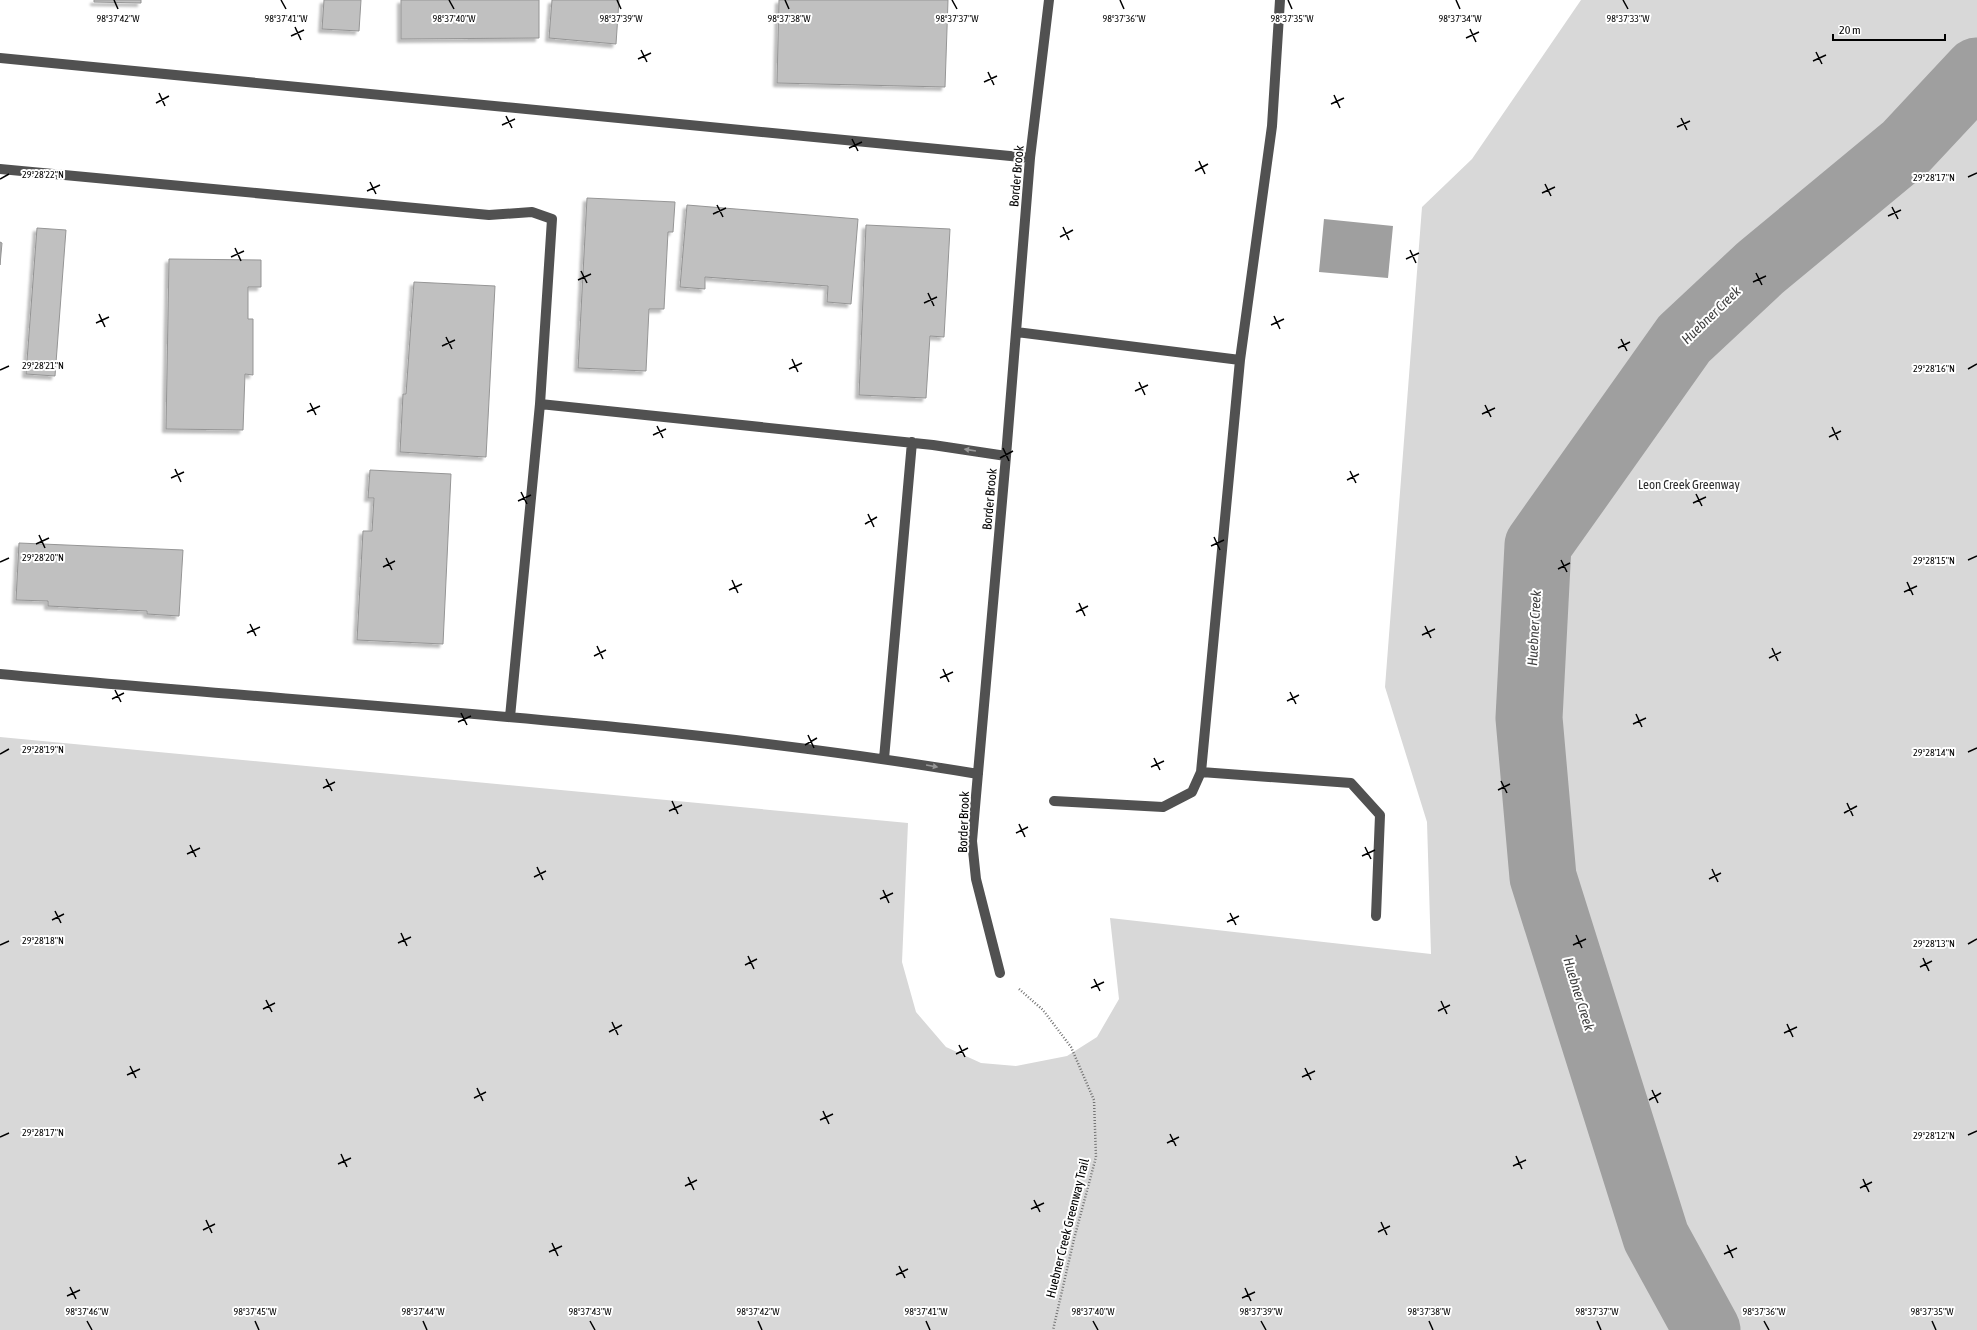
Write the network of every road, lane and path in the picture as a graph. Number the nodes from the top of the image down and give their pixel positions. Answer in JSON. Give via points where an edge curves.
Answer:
{"nodes":[{"id":1,"x":1049,"y":0,"type":"edge"},
{"id":2,"x":1280,"y":0,"type":"edge"},
{"id":3,"x":0,"y":58,"type":"edge"},
{"id":4,"x":1030,"y":158,"type":"junction"},
{"id":5,"x":0,"y":169,"type":"edge"},
{"id":6,"x":1016,"y":332,"type":"junction"},
{"id":7,"x":1240,"y":360,"type":"junction"},
{"id":8,"x":540,"y":404,"type":"junction"},
{"id":9,"x":912,"y":442,"type":"junction"},
{"id":10,"x":1006,"y":456,"type":"junction"},
{"id":11,"x":0,"y":674,"type":"edge"},
{"id":12,"x":510,"y":717,"type":"junction"},
{"id":13,"x":889,"y":759,"type":"junction"},
{"id":14,"x":1201,"y":772,"type":"junction"},
{"id":15,"x":978,"y":774,"type":"junction"},
{"id":16,"x":1054,"y":801,"type":"dead end"},
{"id":17,"x":1376,"y":916,"type":"dead end"},
{"id":18,"x":1000,"y":974,"type":"joint"},
{"id":19,"x":1053,"y":1330,"type":"edge"}],
"edges":[{"from":1,"to":4,"type":"street","name":"Border Brook"},
{"from":2,"to":7,"type":"street","via":[[1272,126]]},
{"from":3,"to":4,"type":"street"},
{"from":4,"to":6,"type":"street","name":"Border Brook"},
{"from":5,"to":8,"type":"street","via":[[489,214],[532,212],[552,219]]},
{"from":6,"to":7,"type":"street"},
{"from":6,"to":10,"type":"street","name":"Border Brook"},
{"from":7,"to":14,"type":"street"},
{"from":8,"to":9,"type":"street"},
{"from":8,"to":12,"type":"street"},
{"from":10,"to":9,"type":"street","one_way":true},
{"from":9,"to":13,"type":"street"},
{"from":10,"to":15,"type":"street","name":"Border Brook"},
{"from":11,"to":12,"type":"street","via":[[189,692]]},
{"from":12,"to":13,"type":"street"},
{"from":13,"to":15,"type":"street","one_way":true},
{"from":14,"to":16,"type":"street","via":[[1192,792],[1163,807]]},
{"from":14,"to":17,"type":"street","via":[[1351,783],[1380,815]]},
{"from":15,"to":18,"type":"street","name":"Border Brook","via":[[972,841],[976,879]]},
{"from":18,"to":19,"type":"path","name":"Huebner Creek Greenway Trail","via":[[1043,1010],[1071,1047],[1094,1100],[1096,1157]]}]}
